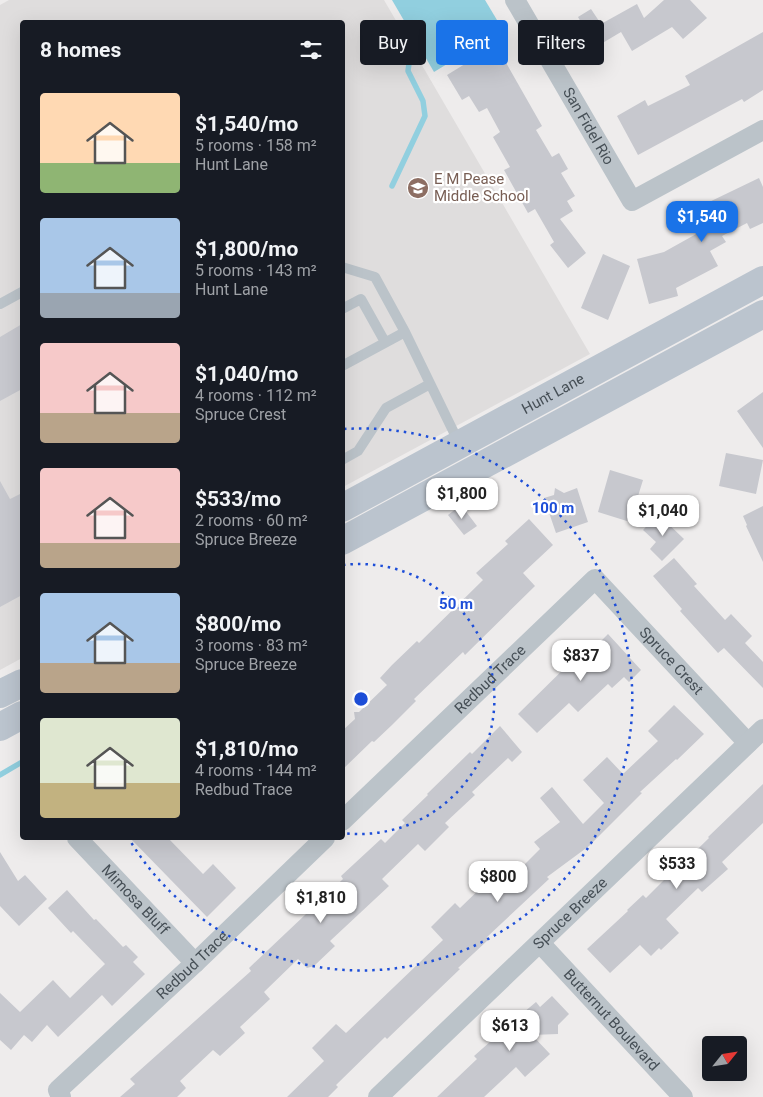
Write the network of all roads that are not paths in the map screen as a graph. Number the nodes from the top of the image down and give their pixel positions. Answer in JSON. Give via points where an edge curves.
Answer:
{"nodes":[{"id":1,"x":521,"y":2,"type":"edge"},
{"id":2,"x":763,"y":130,"type":"edge"},
{"id":3,"x":345,"y":268,"type":"edge"},
{"id":4,"x":763,"y":280,"type":"edge"},
{"id":5,"x":20,"y":293,"type":"edge"},
{"id":6,"x":0,"y":304,"type":"edge"},
{"id":7,"x":345,"y":307,"type":"edge"},
{"id":8,"x":763,"y":314,"type":"edge"},
{"id":9,"x":405,"y":332,"type":"junction"},
{"id":10,"x":385,"y":342,"type":"junction"},
{"id":11,"x":345,"y":364,"type":"edge"},
{"id":12,"x":430,"y":384,"type":"junction"},
{"id":13,"x":459,"y":444,"type":"junction"},
{"id":14,"x":345,"y":458,"type":"edge"},
{"id":15,"x":472,"y":470,"type":"junction"},
{"id":16,"x":345,"y":506,"type":"edge"},
{"id":17,"x":345,"y":539,"type":"edge"},
{"id":18,"x":595,"y":579,"type":"joint"},
{"id":19,"x":20,"y":683,"type":"edge"},
{"id":20,"x":0,"y":694,"type":"edge"},
{"id":21,"x":20,"y":716,"type":"edge"},
{"id":22,"x":0,"y":727,"type":"edge"},
{"id":23,"x":763,"y":729,"type":"edge"},
{"id":24,"x":748,"y":743,"type":"junction"},
{"id":25,"x":345,"y":818,"type":"edge"},
{"id":26,"x":79,"y":840,"type":"edge"},
{"id":27,"x":323,"y":840,"type":"edge"},
{"id":28,"x":540,"y":943,"type":"junction"},
{"id":29,"x":195,"y":963,"type":"junction"},
{"id":30,"x":60,"y":1094,"type":"edge"},
{"id":31,"x":378,"y":1097,"type":"edge"},
{"id":32,"x":683,"y":1097,"type":"edge"}],
"edges":[{"from":1,"to":2,"type":"street","name":"San Fidel Rio","via":[[632,201]]},
{"from":3,"to":9,"type":"lane","via":[[375,278]]},
{"from":4,"to":13,"type":"main road","name":"Hunt Lane"},
{"from":5,"to":6,"type":"lane"},
{"from":7,"to":10,"type":"lane","via":[[361,299]]},
{"from":8,"to":15,"type":"main road","name":"Hunt Lane"},
{"from":9,"to":10,"type":"lane"},
{"from":9,"to":12,"type":"lane"},
{"from":10,"to":11,"type":"lane"},
{"from":12,"to":13,"type":"lane"},
{"from":12,"to":14,"type":"lane","via":[[386,408],[358,451]]},
{"from":13,"to":15,"type":"main road"},
{"from":13,"to":16,"type":"main road","name":"Hunt Lane"},
{"from":15,"to":17,"type":"main road","name":"Hunt Lane"},
{"from":18,"to":24,"type":"street","name":"Spruce Crest"},
{"from":18,"to":25,"type":"street","name":"Redbud Trace"},
{"from":19,"to":20,"type":"main road"},
{"from":21,"to":22,"type":"main road"},
{"from":23,"to":24,"type":"street","name":"Spruce Breeze"},
{"from":24,"to":28,"type":"street","name":"Spruce Breeze"},
{"from":26,"to":29,"type":"street","name":"Mimosa Bluff"},
{"from":27,"to":29,"type":"street","name":"Redbud Trace"},
{"from":28,"to":31,"type":"street","name":"Spruce Breeze"},
{"from":28,"to":32,"type":"street","name":"Butternut Boulevard"},
{"from":29,"to":30,"type":"street","name":"Redbud Trace"}]}
